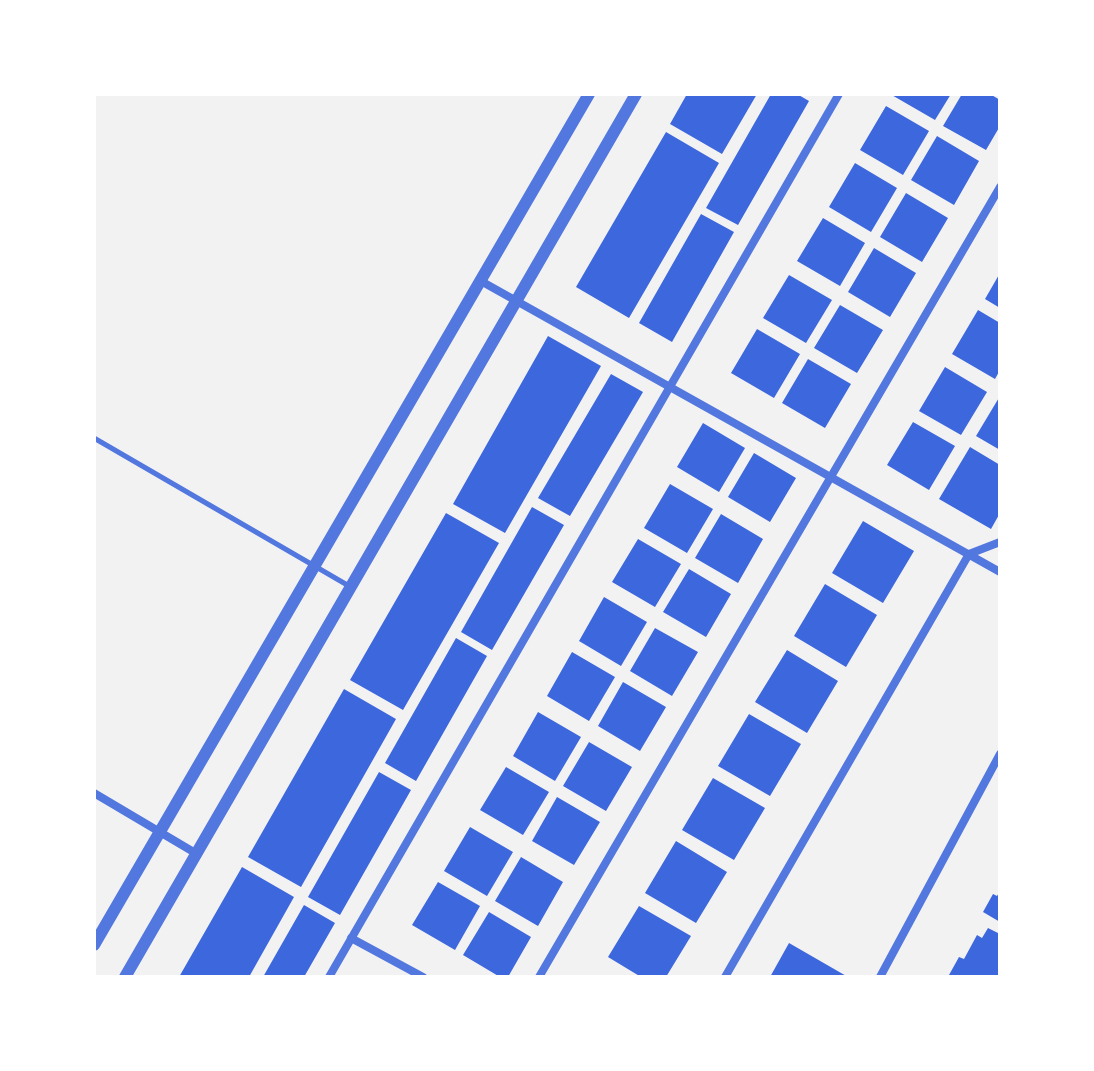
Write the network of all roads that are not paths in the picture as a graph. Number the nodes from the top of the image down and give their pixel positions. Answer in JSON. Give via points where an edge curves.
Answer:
{"nodes":[{"id":1,"x":589,"y":94,"type":"edge"},
{"id":2,"x":636,"y":94,"type":"edge"},
{"id":3,"x":839,"y":94,"type":"edge"},
{"id":4,"x":1000,"y":187,"type":"edge"},
{"id":5,"x":479,"y":280,"type":"junction"},
{"id":6,"x":518,"y":301,"type":"junction"},
{"id":7,"x":670,"y":387,"type":"junction"},
{"id":8,"x":94,"y":438,"type":"edge"},
{"id":9,"x":830,"y":476,"type":"junction"},
{"id":10,"x":1000,"y":542,"type":"edge"},
{"id":11,"x":969,"y":554,"type":"junction"},
{"id":12,"x":314,"y":565,"type":"junction"},
{"id":13,"x":1000,"y":572,"type":"edge"},
{"id":14,"x":352,"y":587,"type":"junction"},
{"id":15,"x":1000,"y":754,"type":"edge"},
{"id":16,"x":94,"y":793,"type":"edge"},
{"id":17,"x":159,"y":832,"type":"junction"},
{"id":18,"x":197,"y":854,"type":"junction"},
{"id":19,"x":351,"y":938,"type":"junction"},
{"id":20,"x":94,"y":945,"type":"edge"},
{"id":21,"x":125,"y":977,"type":"edge"},
{"id":22,"x":329,"y":977,"type":"edge"},
{"id":23,"x":423,"y":977,"type":"edge"},
{"id":24,"x":539,"y":977,"type":"edge"},
{"id":25,"x":725,"y":977,"type":"edge"},
{"id":26,"x":880,"y":977,"type":"edge"}],
"edges":[{"from":1,"to":5,"type":"street"},
{"from":2,"to":6,"type":"street"},
{"from":3,"to":7,"type":"street"},
{"from":4,"to":9,"type":"street"},
{"from":5,"to":6,"type":"street"},
{"from":5,"to":12,"type":"street"},
{"from":6,"to":7,"type":"street"},
{"from":6,"to":14,"type":"street"},
{"from":7,"to":9,"type":"street"},
{"from":7,"to":19,"type":"street"},
{"from":8,"to":12,"type":"lane"},
{"from":9,"to":11,"type":"street"},
{"from":9,"to":24,"type":"street"},
{"from":10,"to":11,"type":"street"},
{"from":11,"to":13,"type":"street"},
{"from":11,"to":25,"type":"street"},
{"from":12,"to":14,"type":"lane"},
{"from":12,"to":17,"type":"street"},
{"from":14,"to":18,"type":"street"},
{"from":15,"to":26,"type":"street"},
{"from":16,"to":17,"type":"street"},
{"from":17,"to":18,"type":"street"},
{"from":17,"to":20,"type":"street"},
{"from":18,"to":21,"type":"street"},
{"from":19,"to":22,"type":"street"},
{"from":19,"to":23,"type":"street"}]}
